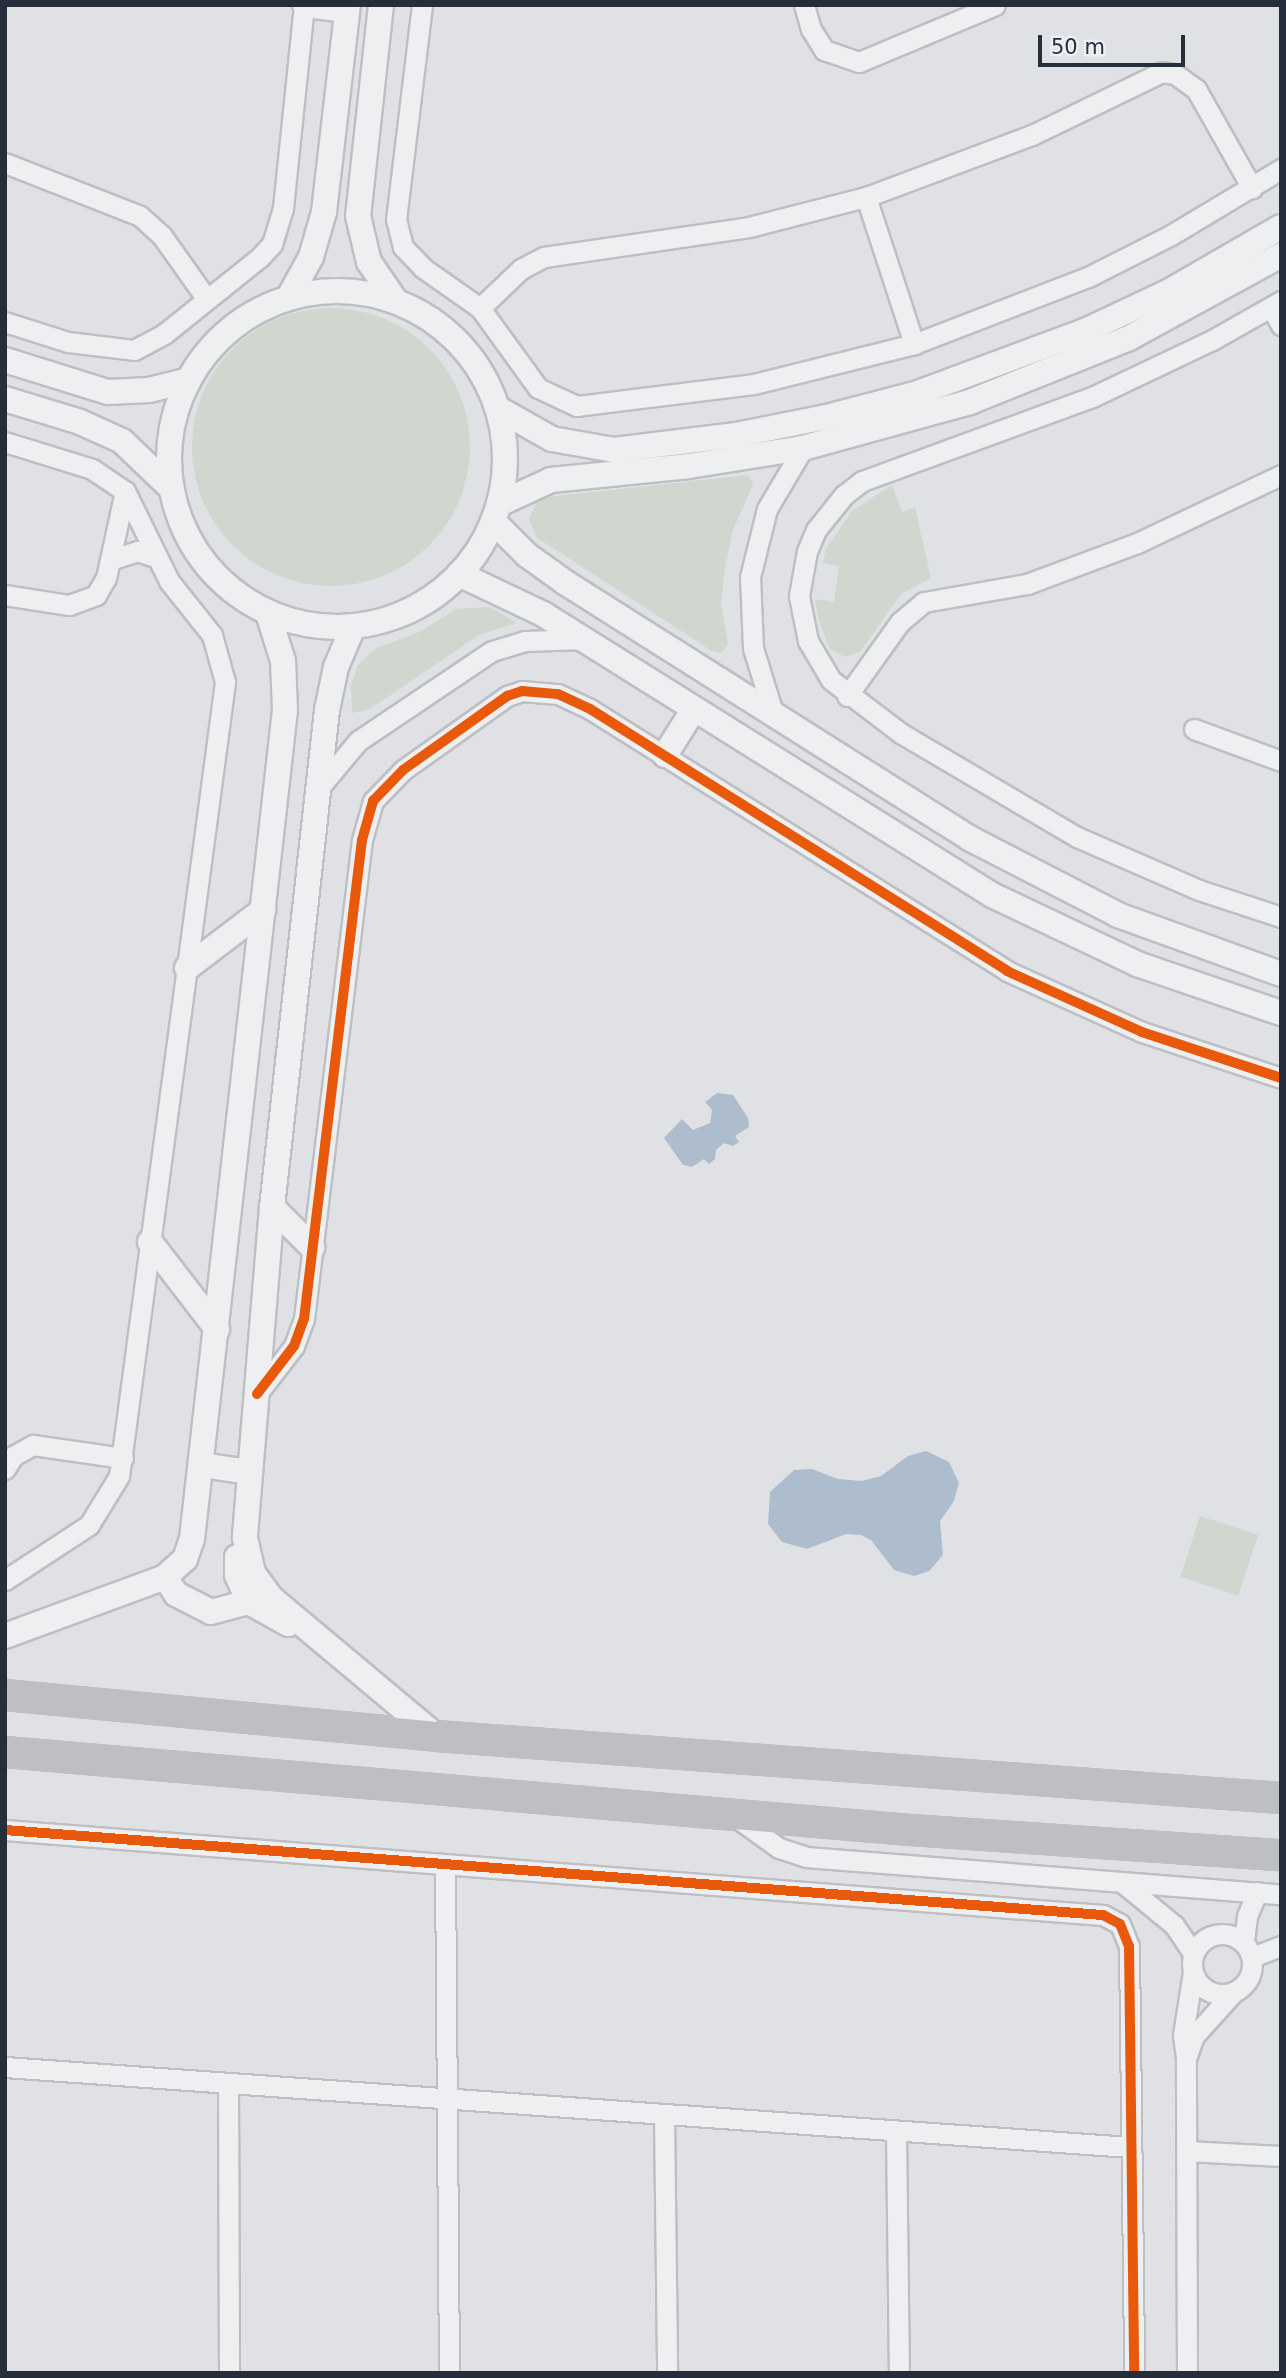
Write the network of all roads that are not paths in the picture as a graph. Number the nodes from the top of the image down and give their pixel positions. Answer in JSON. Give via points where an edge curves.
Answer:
{"nodes":[{"id":1,"x":305,"y":5,"type":"edge"},
{"id":2,"x":380,"y":5,"type":"edge"},
{"id":3,"x":422,"y":5,"type":"edge"},
{"id":4,"x":804,"y":5,"type":"edge"},
{"id":5,"x":995,"y":5,"type":"edge"},
{"id":6,"x":348,"y":8,"type":"edge"},
{"id":7,"x":954,"y":15,"type":"edge"},
{"id":8,"x":5,"y":163,"type":"edge"},
{"id":9,"x":1281,"y":169,"type":"edge"},
{"id":10,"x":1252,"y":188,"type":"junction"},
{"id":11,"x":866,"y":197,"type":"junction"},
{"id":12,"x":1281,"y":227,"type":"edge"},
{"id":13,"x":1281,"y":255,"type":"edge"},
{"id":14,"x":289,"y":297,"type":"junction"},
{"id":15,"x":206,"y":298,"type":"junction"},
{"id":16,"x":395,"y":300,"type":"junction"},
{"id":17,"x":1276,"y":304,"type":"edge"},
{"id":18,"x":480,"y":308,"type":"junction"},
{"id":19,"x":5,"y":322,"type":"edge"},
{"id":20,"x":1281,"y":325,"type":"edge"},
{"id":21,"x":914,"y":344,"type":"junction"},
{"id":22,"x":5,"y":360,"type":"edge"},
{"id":23,"x":189,"y":380,"type":"junction"},
{"id":24,"x":68,"y":383,"type":"junction"},
{"id":25,"x":5,"y":399,"type":"edge"},
{"id":26,"x":497,"y":408,"type":"junction"},
{"id":27,"x":57,"y":416,"type":"junction"},
{"id":28,"x":5,"y":442,"type":"edge"},
{"id":29,"x":803,"y":448,"type":"junction"},
{"id":30,"x":1281,"y":475,"type":"edge"},
{"id":31,"x":172,"y":489,"type":"junction"},
{"id":32,"x":125,"y":491,"type":"junction"},
{"id":33,"x":496,"y":513,"type":"junction"},
{"id":34,"x":155,"y":557,"type":"junction"},
{"id":35,"x":110,"y":560,"type":"junction"},
{"id":36,"x":459,"y":575,"type":"junction"},
{"id":37,"x":5,"y":595,"type":"edge"},
{"id":38,"x":268,"y":613,"type":"junction"},
{"id":39,"x":353,"y":627,"type":"junction"},
{"id":40,"x":583,"y":639,"type":"junction"},
{"id":41,"x":847,"y":696,"type":"junction"},
{"id":42,"x":694,"y":709,"type":"junction"},
{"id":43,"x":775,"y":716,"type":"junction"},
{"id":44,"x":1195,"y":729,"type":"dead end"},
{"id":45,"x":665,"y":755,"type":"junction"},
{"id":46,"x":1281,"y":761,"type":"edge"},
{"id":47,"x":318,"y":789,"type":"junction"},
{"id":48,"x":264,"y":910,"type":"junction"},
{"id":49,"x":1281,"y":917,"type":"edge"},
{"id":50,"x":187,"y":968,"type":"junction"},
{"id":51,"x":1281,"y":974,"type":"edge"},
{"id":52,"x":1281,"y":1013,"type":"edge"},
{"id":53,"x":1281,"y":1079,"type":"edge"},
{"id":54,"x":272,"y":1207,"type":"junction"},
{"id":55,"x":150,"y":1242,"type":"junction"},
{"id":56,"x":312,"y":1247,"type":"junction"},
{"id":57,"x":217,"y":1329,"type":"junction"},
{"id":58,"x":257,"y":1394,"type":"junction"},
{"id":59,"x":123,"y":1458,"type":"junction"},
{"id":60,"x":202,"y":1465,"type":"junction"},
{"id":61,"x":5,"y":1469,"type":"edge"},
{"id":62,"x":248,"y":1472,"type":"junction"},
{"id":63,"x":245,"y":1519,"type":"junction"},
{"id":64,"x":165,"y":1577,"type":"junction"},
{"id":65,"x":5,"y":1580,"type":"edge"},
{"id":66,"x":249,"y":1602,"type":"junction"},
{"id":67,"x":309,"y":1631,"type":"junction"},
{"id":68,"x":5,"y":1636,"type":"edge"},
{"id":69,"x":5,"y":1695,"type":"edge"},
{"id":70,"x":436,"y":1736,"type":"junction"},
{"id":71,"x":5,"y":1752,"type":"edge"},
{"id":72,"x":1281,"y":1798,"type":"edge"},
{"id":73,"x":732,"y":1814,"type":"junction"},
{"id":74,"x":5,"y":1830,"type":"edge"},
{"id":75,"x":1281,"y":1855,"type":"edge"},
{"id":76,"x":445,"y":1867,"type":"junction"},
{"id":77,"x":1123,"y":1883,"type":"junction"},
{"id":78,"x":1257,"y":1892,"type":"junction"},
{"id":79,"x":1281,"y":1894,"type":"edge"},
{"id":80,"x":1281,"y":1946,"type":"edge"},
{"id":81,"x":1248,"y":1949,"type":"junction"},
{"id":82,"x":1193,"y":1963,"type":"junction"},
{"id":83,"x":1232,"y":1994,"type":"junction"},
{"id":84,"x":1186,"y":2057,"type":"junction"},
{"id":85,"x":5,"y":2067,"type":"edge"},
{"id":86,"x":228,"y":2083,"type":"junction"},
{"id":87,"x":444,"y":2098,"type":"junction"},
{"id":88,"x":664,"y":2115,"type":"junction"},
{"id":89,"x":896,"y":2132,"type":"junction"},
{"id":90,"x":1130,"y":2147,"type":"junction"},
{"id":91,"x":1187,"y":2151,"type":"junction"},
{"id":92,"x":1281,"y":2155,"type":"edge"},
{"id":93,"x":229,"y":2373,"type":"edge"},
{"id":94,"x":449,"y":2373,"type":"edge"},
{"id":95,"x":667,"y":2373,"type":"edge"},
{"id":96,"x":899,"y":2373,"type":"edge"},
{"id":97,"x":1134,"y":2373,"type":"edge"},
{"id":98,"x":1187,"y":2373,"type":"edge"}],
"edges":[{"from":1,"to":6,"type":"street"},
{"from":1,"to":15,"type":"street","via":[[278,226],[260,257]]},
{"from":2,"to":16,"type":"street","via":[[358,216],[369,262]]},
{"from":3,"to":18,"type":"street","via":[[397,233],[411,259]]},
{"from":4,"to":7,"type":"street","via":[[816,41],[847,61],[871,59]]},
{"from":5,"to":7,"type":"street"},
{"from":6,"to":14,"type":"street","via":[[324,212],[311,257]]},
{"from":8,"to":15,"type":"street","via":[[141,216],[162,236]]},
{"from":9,"to":10,"type":"street"},
{"from":10,"to":11,"type":"street","via":[[1196,89],[1175,74],[1162,72],[1032,135]]},
{"from":10,"to":21,"type":"street","via":[[1088,277]]},
{"from":11,"to":18,"type":"street","via":[[737,229],[556,253],[521,269]]},
{"from":11,"to":21,"type":"street"},
{"from":12,"to":26,"type":"street","via":[[1171,290],[1087,330],[953,382],[826,417],[736,435],[614,450],[552,439]]},
{"from":13,"to":29,"type":"street","via":[[1140,332],[1051,372],[958,405]]},
{"from":14,"to":16,"type":"street","via":[[324,291],[360,292]]},
{"from":14,"to":23,"type":"street","via":[[230,328]]},
{"from":15,"to":19,"type":"street","via":[[164,334],[134,350],[68,342]]},
{"from":16,"to":26,"type":"street","via":[[422,313],[461,346],[485,379]]},
{"from":17,"to":20,"type":"street"},
{"from":17,"to":41,"type":"street","via":[[1092,397],[883,471],[844,495],[816,530],[799,596],[802,619],[818,661]]},
{"from":18,"to":21,"type":"street","via":[[538,388],[576,406],[754,384]]},
{"from":22,"to":24,"type":"street"},
{"from":23,"to":24,"type":"street","via":[[129,392]]},
{"from":23,"to":31,"type":"street","via":[[171,433]]},
{"from":24,"to":27,"type":"street"},
{"from":25,"to":27,"type":"street"},
{"from":26,"to":33,"type":"street","via":[[505,456]]},
{"from":27,"to":31,"type":"street","via":[[122,441]]},
{"from":28,"to":32,"type":"street","via":[[92,468]]},
{"from":29,"to":33,"type":"street","via":[[689,466],[571,476],[533,485]]},
{"from":29,"to":43,"type":"street","via":[[767,509],[750,577],[753,648]]},
{"from":30,"to":41,"type":"street","via":[[1137,543],[1027,584],[925,602],[900,622]]},
{"from":31,"to":38,"type":"street","via":[[200,557],[220,580]]},
{"from":32,"to":34,"type":"street"},
{"from":32,"to":35,"type":"street"},
{"from":33,"to":36,"type":"street"},
{"from":33,"to":43,"type":"street","via":[[546,569]]},
{"from":34,"to":35,"type":"street","via":[[137,551]]},
{"from":34,"to":50,"type":"street","via":[[212,635],[224,666]]},
{"from":35,"to":37,"type":"street","via":[[102,587],[79,604]]},
{"from":36,"to":39,"type":"street","via":[[419,606],[387,620]]},
{"from":36,"to":40,"type":"street","via":[[523,603]]},
{"from":38,"to":39,"type":"street","via":[[313,626]]},
{"from":38,"to":48,"type":"street","via":[[283,661],[285,710]]},
{"from":39,"to":47,"type":"street","via":[[330,689]]},
{"from":40,"to":42,"type":"street"},
{"from":40,"to":47,"type":"street","via":[[514,643],[492,651],[358,741]]},
{"from":41,"to":49,"type":"street","via":[[959,771],[1077,837],[1199,890]]},
{"from":42,"to":45,"type":"street"},
{"from":42,"to":52,"type":"street","via":[[992,895],[1138,964]]},
{"from":43,"to":51,"type":"street","via":[[971,839],[1056,886],[1169,936]]},
{"from":44,"to":46,"type":"street"},
{"from":45,"to":53,"type":"street","via":[[1007,971],[1142,1032]]},
{"from":45,"to":56,"type":"street","via":[[572,700],[545,690],[522,691],[508,696],[404,769],[373,801],[362,840]]},
{"from":47,"to":54,"type":"street"},
{"from":48,"to":50,"type":"street"},
{"from":48,"to":57,"type":"street"},
{"from":50,"to":55,"type":"street"},
{"from":54,"to":56,"type":"street"},
{"from":54,"to":58,"type":"street"},
{"from":55,"to":57,"type":"street"},
{"from":55,"to":59,"type":"street"},
{"from":56,"to":58,"type":"street","via":[[304,1319],[294,1346]]},
{"from":57,"to":60,"type":"street"},
{"from":58,"to":62,"type":"street"},
{"from":59,"to":61,"type":"street","via":[[33,1446],[13,1455]]},
{"from":59,"to":65,"type":"street","via":[[112,1494],[89,1525]]},
{"from":60,"to":62,"type":"street"},
{"from":60,"to":64,"type":"street","via":[[192,1539],[185,1559]]},
{"from":62,"to":63,"type":"street"},
{"from":63,"to":66,"type":"street","via":[[237,1560]]},
{"from":63,"to":67,"type":"street","via":[[249,1560],[259,1584]]},
{"from":64,"to":66,"type":"street","via":[[176,1594],[201,1609],[231,1610]]},
{"from":64,"to":68,"type":"street"},
{"from":66,"to":67,"type":"street","via":[[281,1622]]},
{"from":67,"to":70,"type":"street"},
{"from":69,"to":70,"type":"main road"},
{"from":70,"to":72,"type":"main road"},
{"from":71,"to":73,"type":"main road"},
{"from":73,"to":75,"type":"main road"},
{"from":73,"to":77,"type":"street","via":[[771,1843],[806,1857]]},
{"from":74,"to":76,"type":"street"},
{"from":76,"to":87,"type":"street"},
{"from":76,"to":90,"type":"street","via":[[750,1884],[1103,1915],[1120,1924],[1129,1947]]},
{"from":77,"to":78,"type":"street"},
{"from":77,"to":82,"type":"street","via":[[1168,1919]]},
{"from":78,"to":79,"type":"street"},
{"from":78,"to":81,"type":"street","via":[[1247,1916]]},
{"from":80,"to":81,"type":"street"},
{"from":81,"to":82,"type":"street","via":[[1226,1933],[1212,1935]]},
{"from":81,"to":83,"type":"street","via":[[1247,1981]]},
{"from":82,"to":83,"type":"street","via":[[1206,1989]]},
{"from":82,"to":84,"type":"street","via":[[1182,2035]]},
{"from":83,"to":84,"type":"street","via":[[1194,2036]]},
{"from":84,"to":91,"type":"street"},
{"from":85,"to":86,"type":"street"},
{"from":86,"to":87,"type":"street"},
{"from":86,"to":93,"type":"street"},
{"from":87,"to":88,"type":"street"},
{"from":87,"to":94,"type":"street"},
{"from":88,"to":89,"type":"street"},
{"from":88,"to":95,"type":"street"},
{"from":89,"to":90,"type":"street"},
{"from":89,"to":96,"type":"street"},
{"from":90,"to":97,"type":"street"},
{"from":91,"to":92,"type":"street"},
{"from":91,"to":98,"type":"street"}]}
